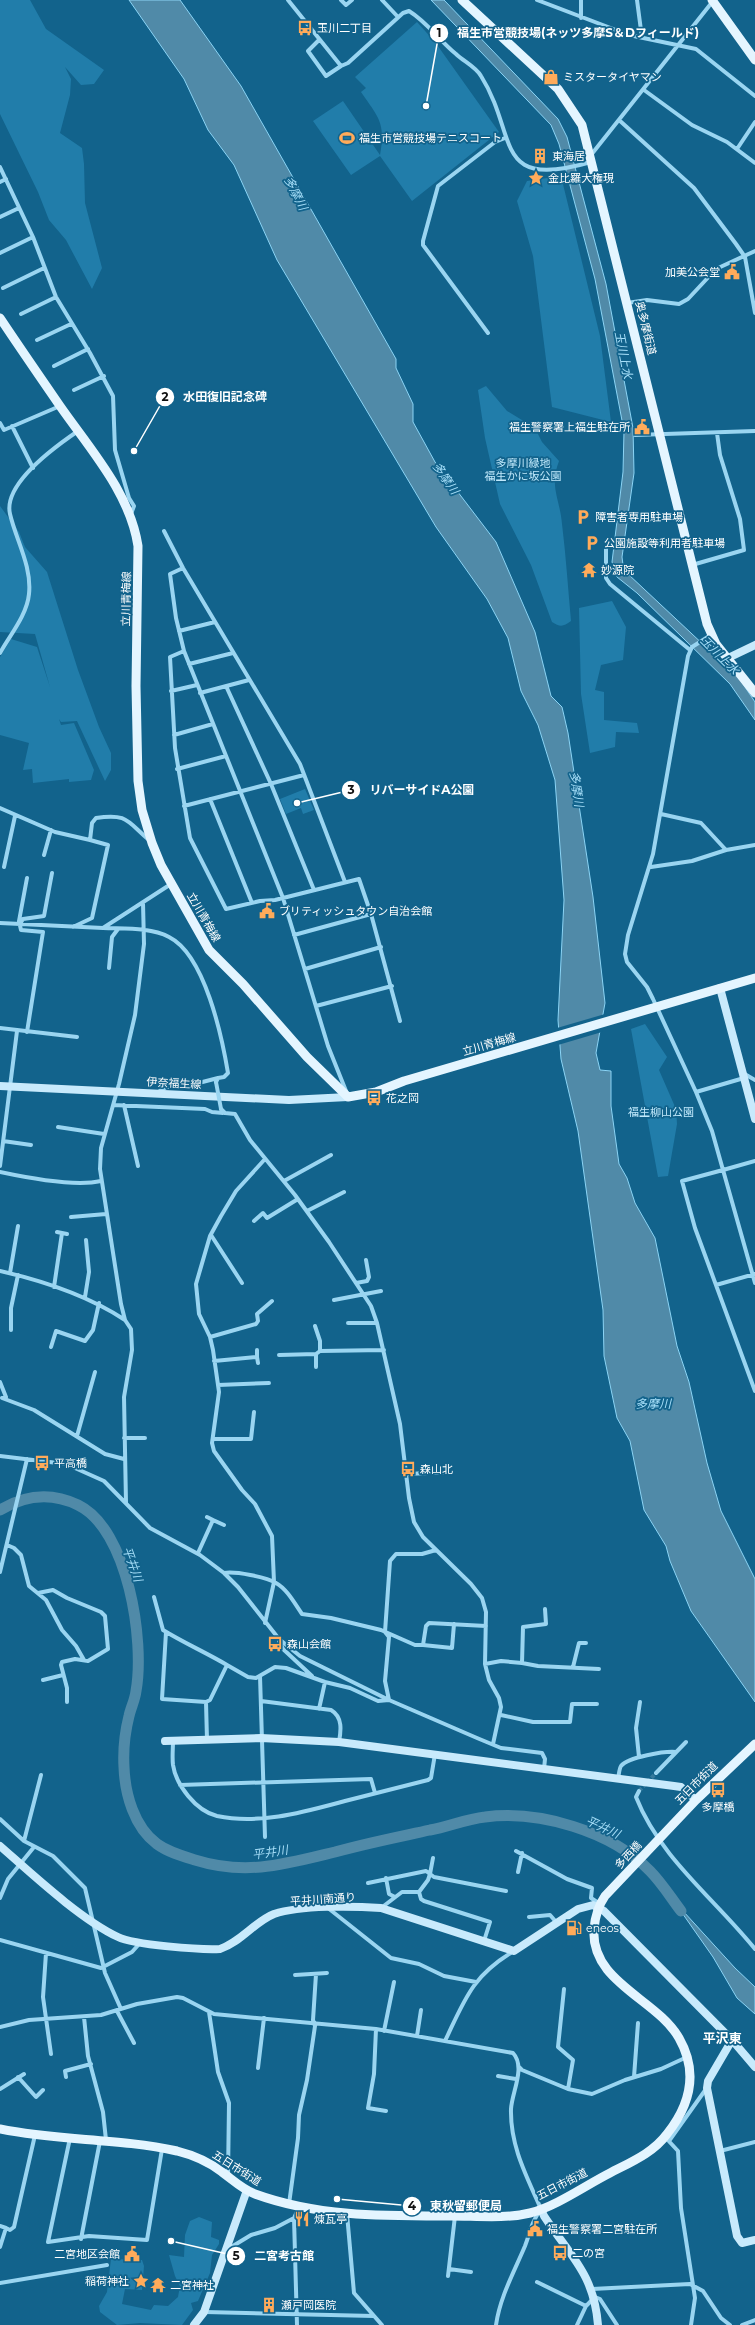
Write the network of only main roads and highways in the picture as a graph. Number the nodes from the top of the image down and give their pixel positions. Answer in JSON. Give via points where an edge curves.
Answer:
{"nodes":[{"id":1,"x":462,"y":0,"type":"edge"},
{"id":2,"x":713,"y":0,"type":"edge"},
{"id":3,"x":754,"y":54,"type":"edge"},
{"id":4,"x":0,"y":318,"type":"edge"},
{"id":5,"x":755,"y":693,"type":"edge"},
{"id":6,"x":755,"y":978,"type":"edge"},
{"id":7,"x":755,"y":1744,"type":"edge"},
{"id":8,"x":658,"y":1841,"type":"joint"},
{"id":9,"x":599,"y":1906,"type":"joint"},
{"id":10,"x":1,"y":2127,"type":"edge"}],
"edges":[{"from":1,"to":5,"type":"main road","name":"奥多摩街道","via":[[558,89],[582,124],[711,636]]},
{"from":2,"to":3,"type":"main road"},
{"from":4,"to":6,"type":"main road","name":"立川青梅線","via":[[78,431],[131,514],[138,546],[136,686],[139,789],[152,843],[171,884],[209,950],[348,1098],[376,1092],[404,1081]]},
{"from":7,"to":8,"type":"main road","name":"五日市街道","via":[[696,1800]]},
{"from":8,"to":9,"type":"main road","name":"多西橋"},
{"from":9,"to":10,"type":"main road","name":"五日市街道","via":[[594,1933],[600,1958],[616,1978],[670,2025],[681,2042],[691,2076],[689,2098],[667,2139],[650,2151],[541,2209],[513,2216],[455,2216],[347,2213],[299,2206],[247,2190],[206,2162],[191,2155]]}]}
